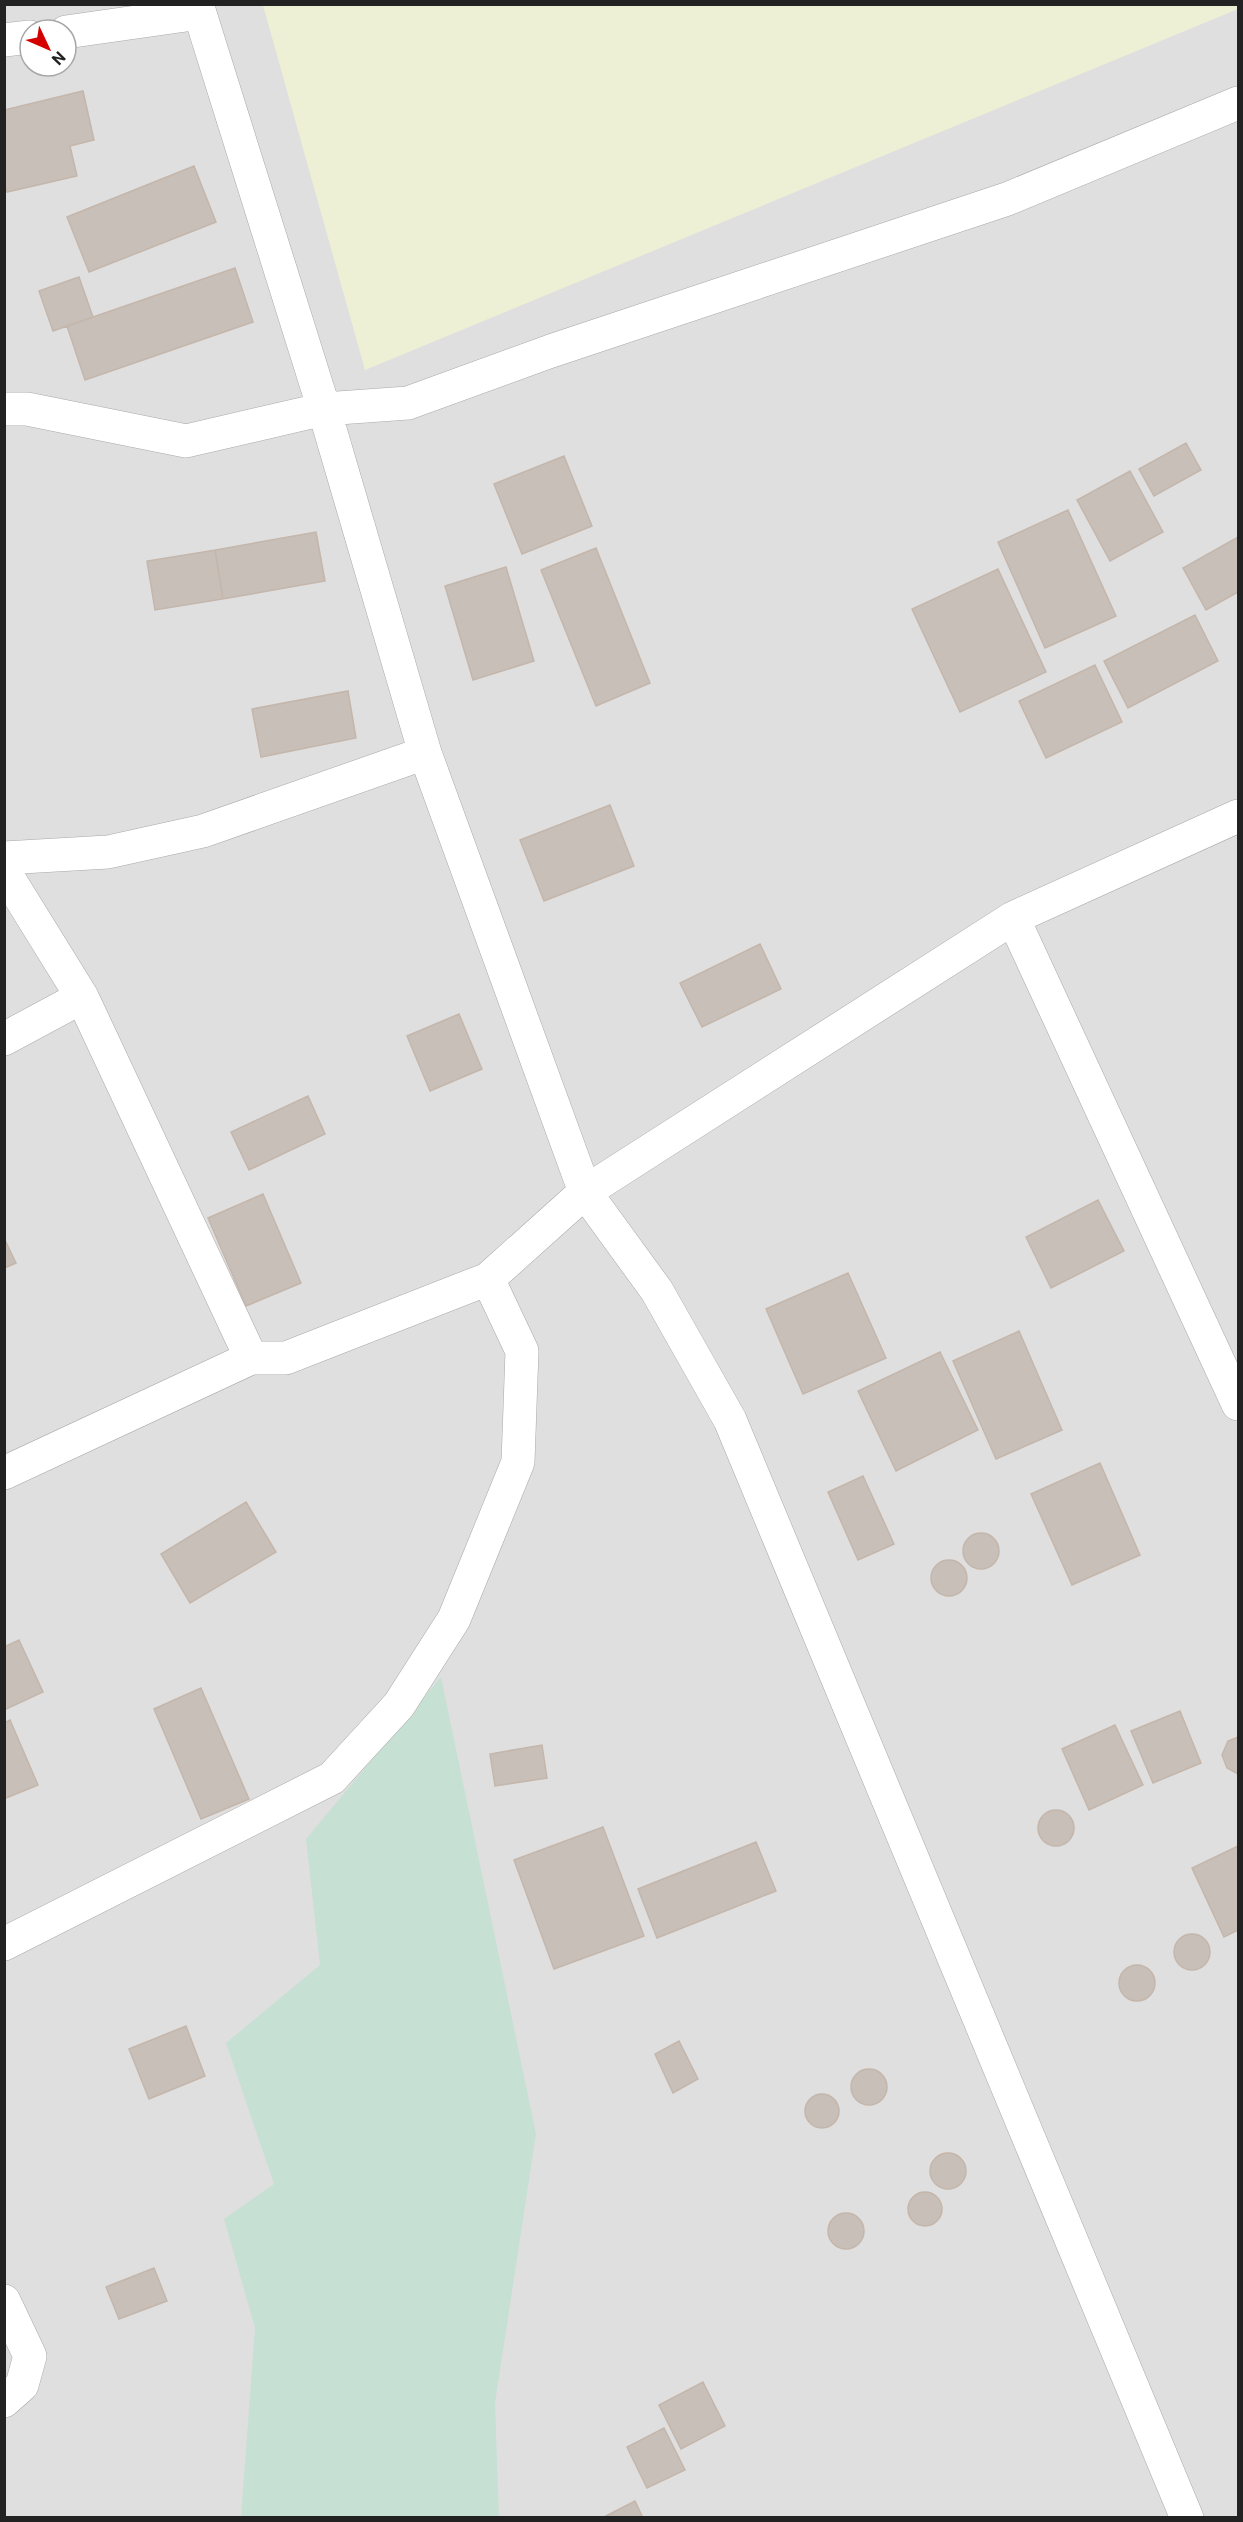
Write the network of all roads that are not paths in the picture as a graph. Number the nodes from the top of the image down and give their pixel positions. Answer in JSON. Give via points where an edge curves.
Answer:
{"nodes":[{"id":1,"x":199,"y":9,"type":"edge"},
{"id":2,"x":78,"y":30,"type":"edge"},
{"id":3,"x":1239,"y":103,"type":"edge"},
{"id":4,"x":4,"y":409,"type":"edge"},
{"id":5,"x":324,"y":409,"type":"junction"},
{"id":6,"x":425,"y":753,"type":"junction"},
{"id":7,"x":1239,"y":816,"type":"edge"},
{"id":8,"x":4,"y":858,"type":"edge"},
{"id":9,"x":4,"y":871,"type":"edge"},
{"id":10,"x":1013,"y":918,"type":"junction"},
{"id":11,"x":82,"y":997,"type":"junction"},
{"id":12,"x":4,"y":1039,"type":"edge"},
{"id":13,"x":585,"y":1192,"type":"junction"},
{"id":14,"x":488,"y":1279,"type":"junction"},
{"id":15,"x":251,"y":1358,"type":"junction"},
{"id":16,"x":1239,"y":1404,"type":"edge"},
{"id":17,"x":4,"y":1473,"type":"edge"},
{"id":18,"x":4,"y":1944,"type":"edge"},
{"id":19,"x":4,"y":2301,"type":"edge"},
{"id":20,"x":4,"y":2401,"type":"edge"},
{"id":21,"x":1187,"y":2517,"type":"edge"}],
"edges":[{"from":1,"to":2,"type":"street"},
{"from":1,"to":5,"type":"street"},
{"from":3,"to":5,"type":"street","via":[[1007,199],[551,351],[408,403]]},
{"from":4,"to":5,"type":"street","via":[[27,409],[186,441]]},
{"from":5,"to":6,"type":"street"},
{"from":6,"to":8,"type":"street","via":[[203,831],[108,852]]},
{"from":6,"to":13,"type":"street"},
{"from":7,"to":10,"type":"street"},
{"from":9,"to":11,"type":"street"},
{"from":10,"to":13,"type":"street"},
{"from":10,"to":16,"type":"street"},
{"from":11,"to":12,"type":"street"},
{"from":11,"to":15,"type":"street"},
{"from":13,"to":14,"type":"street"},
{"from":13,"to":21,"type":"street","via":[[657,1291],[730,1420]]},
{"from":14,"to":15,"type":"street","via":[[286,1358]]},
{"from":14,"to":18,"type":"street","via":[[522,1351],[518,1462],[454,1619],[399,1705],[332,1778]]},
{"from":15,"to":17,"type":"street"},
{"from":19,"to":20,"type":"street","via":[[30,2356],[22,2385]]}]}
